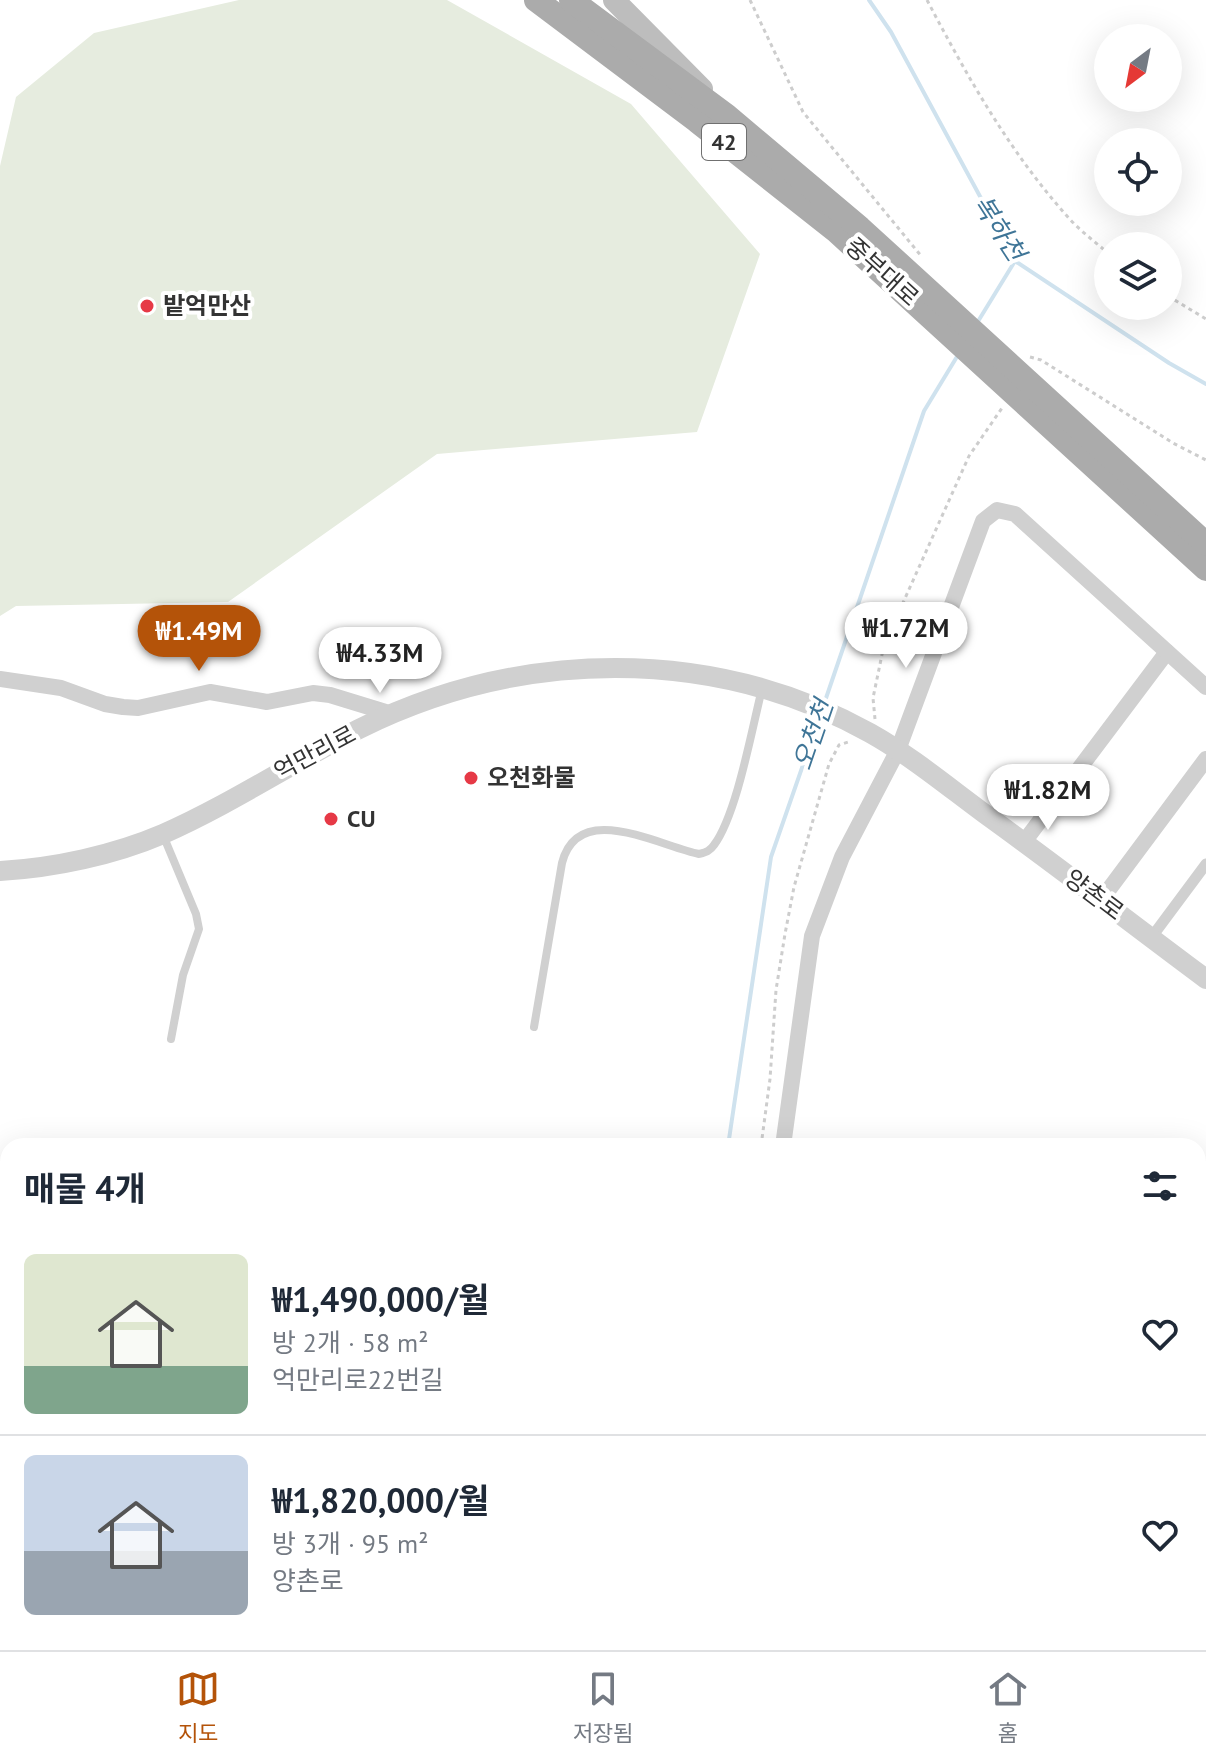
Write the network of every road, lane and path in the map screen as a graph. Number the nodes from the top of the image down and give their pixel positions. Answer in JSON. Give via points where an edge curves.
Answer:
{"nodes":[{"id":1,"x":534,"y":0,"type":"edge"},
{"id":2,"x":571,"y":0,"type":"edge"},
{"id":3,"x":614,"y":0,"type":"edge"},
{"id":4,"x":750,"y":0,"type":"edge"},
{"id":5,"x":927,"y":0,"type":"edge"},
{"id":6,"x":727,"y":116,"type":"junction"},
{"id":7,"x":1094,"y":241,"type":"edge"},
{"id":8,"x":914,"y":276,"type":"junction"},
{"id":9,"x":1182,"y":304,"type":"edge"},
{"id":10,"x":1206,"y":319,"type":"edge"},
{"id":11,"x":1012,"y":373,"type":"junction"},
{"id":12,"x":1206,"y":460,"type":"edge"},
{"id":13,"x":1142,"y":486,"type":"junction"},
{"id":14,"x":1206,"y":529,"type":"edge"},
{"id":15,"x":1206,"y":544,"type":"edge"},
{"id":16,"x":1206,"y":569,"type":"edge"},
{"id":17,"x":1167,"y":652,"type":"junction"},
{"id":18,"x":0,"y":679,"type":"edge"},
{"id":19,"x":1206,"y":687,"type":"edge"},
{"id":20,"x":771,"y":690,"type":"junction"},
{"id":21,"x":392,"y":714,"type":"junction"},
{"id":22,"x":866,"y":731,"type":"junction"},
{"id":23,"x":898,"y":750,"type":"junction"},
{"id":24,"x":1206,"y":759,"type":"edge"},
{"id":25,"x":162,"y":834,"type":"junction"},
{"id":26,"x":1024,"y":842,"type":"junction"},
{"id":27,"x":1206,"y":864,"type":"edge"},
{"id":28,"x":0,"y":871,"type":"edge"},
{"id":29,"x":1101,"y":900,"type":"junction"},
{"id":30,"x":1151,"y":938,"type":"junction"},
{"id":31,"x":1206,"y":979,"type":"edge"},
{"id":32,"x":534,"y":1027,"type":"dead end"},
{"id":33,"x":171,"y":1039,"type":"dead end"},
{"id":34,"x":762,"y":1138,"type":"edge"},
{"id":35,"x":784,"y":1138,"type":"edge"}],
"edges":[{"from":1,"to":8,"type":"main road","name":"중부대로","number":"42","via":[[835,230]]},
{"from":2,"to":6,"type":"main road","name":"중부대로","number":"42"},
{"from":3,"to":6,"type":"main road"},
{"from":4,"to":8,"type":"path","via":[[803,112]]},
{"from":5,"to":7,"type":"path","via":[[1003,133],[1069,219]]},
{"from":6,"to":8,"type":"main road","name":"중부대로","number":"42"},
{"from":8,"to":11,"type":"main road","name":"중부대로","number":"42"},
{"from":9,"to":10,"type":"path"},
{"from":11,"to":12,"type":"path","via":[[1041,360]]},
{"from":11,"to":13,"type":"main road","name":"중부대로","number":"42"},
{"from":11,"to":16,"type":"main road","name":"중부대로","number":"42"},
{"from":11,"to":22,"type":"path","via":[[884,645],[873,698],[875,720]]},
{"from":13,"to":14,"type":"lane"},
{"from":13,"to":15,"type":"main road","name":"중부대로","number":"42"},
{"from":17,"to":19,"type":"street"},
{"from":17,"to":23,"type":"street","via":[[1015,514],[997,510],[983,521]]},
{"from":17,"to":26,"type":"street"},
{"from":18,"to":21,"type":"street","via":[[61,688],[123,707],[210,692],[267,702],[313,693]]},
{"from":20,"to":21,"type":"street","name":"억만리로","via":[[689,671],[597,667],[506,679]]},
{"from":20,"to":22,"type":"street","name":"억만리로"},
{"from":20,"to":32,"type":"lane","via":[[713,847],[699,854],[603,829],[589,830],[570,842]]},
{"from":21,"to":25,"type":"street","name":"억만리로"},
{"from":22,"to":23,"type":"street","name":"양촌로"},
{"from":22,"to":34,"type":"path","via":[[839,745],[829,764],[794,887],[776,990]]},
{"from":23,"to":26,"type":"street","name":"양촌로"},
{"from":23,"to":35,"type":"street","via":[[842,857],[812,936]]},
{"from":24,"to":29,"type":"street"},
{"from":25,"to":28,"type":"street","name":"억만리로","via":[[92,856]]},
{"from":25,"to":33,"type":"lane","via":[[199,929],[183,975]]},
{"from":26,"to":29,"type":"street","name":"양촌로"},
{"from":27,"to":30,"type":"street"},
{"from":29,"to":30,"type":"street","name":"양촌로"},
{"from":30,"to":31,"type":"street","name":"양촌로"}]}
